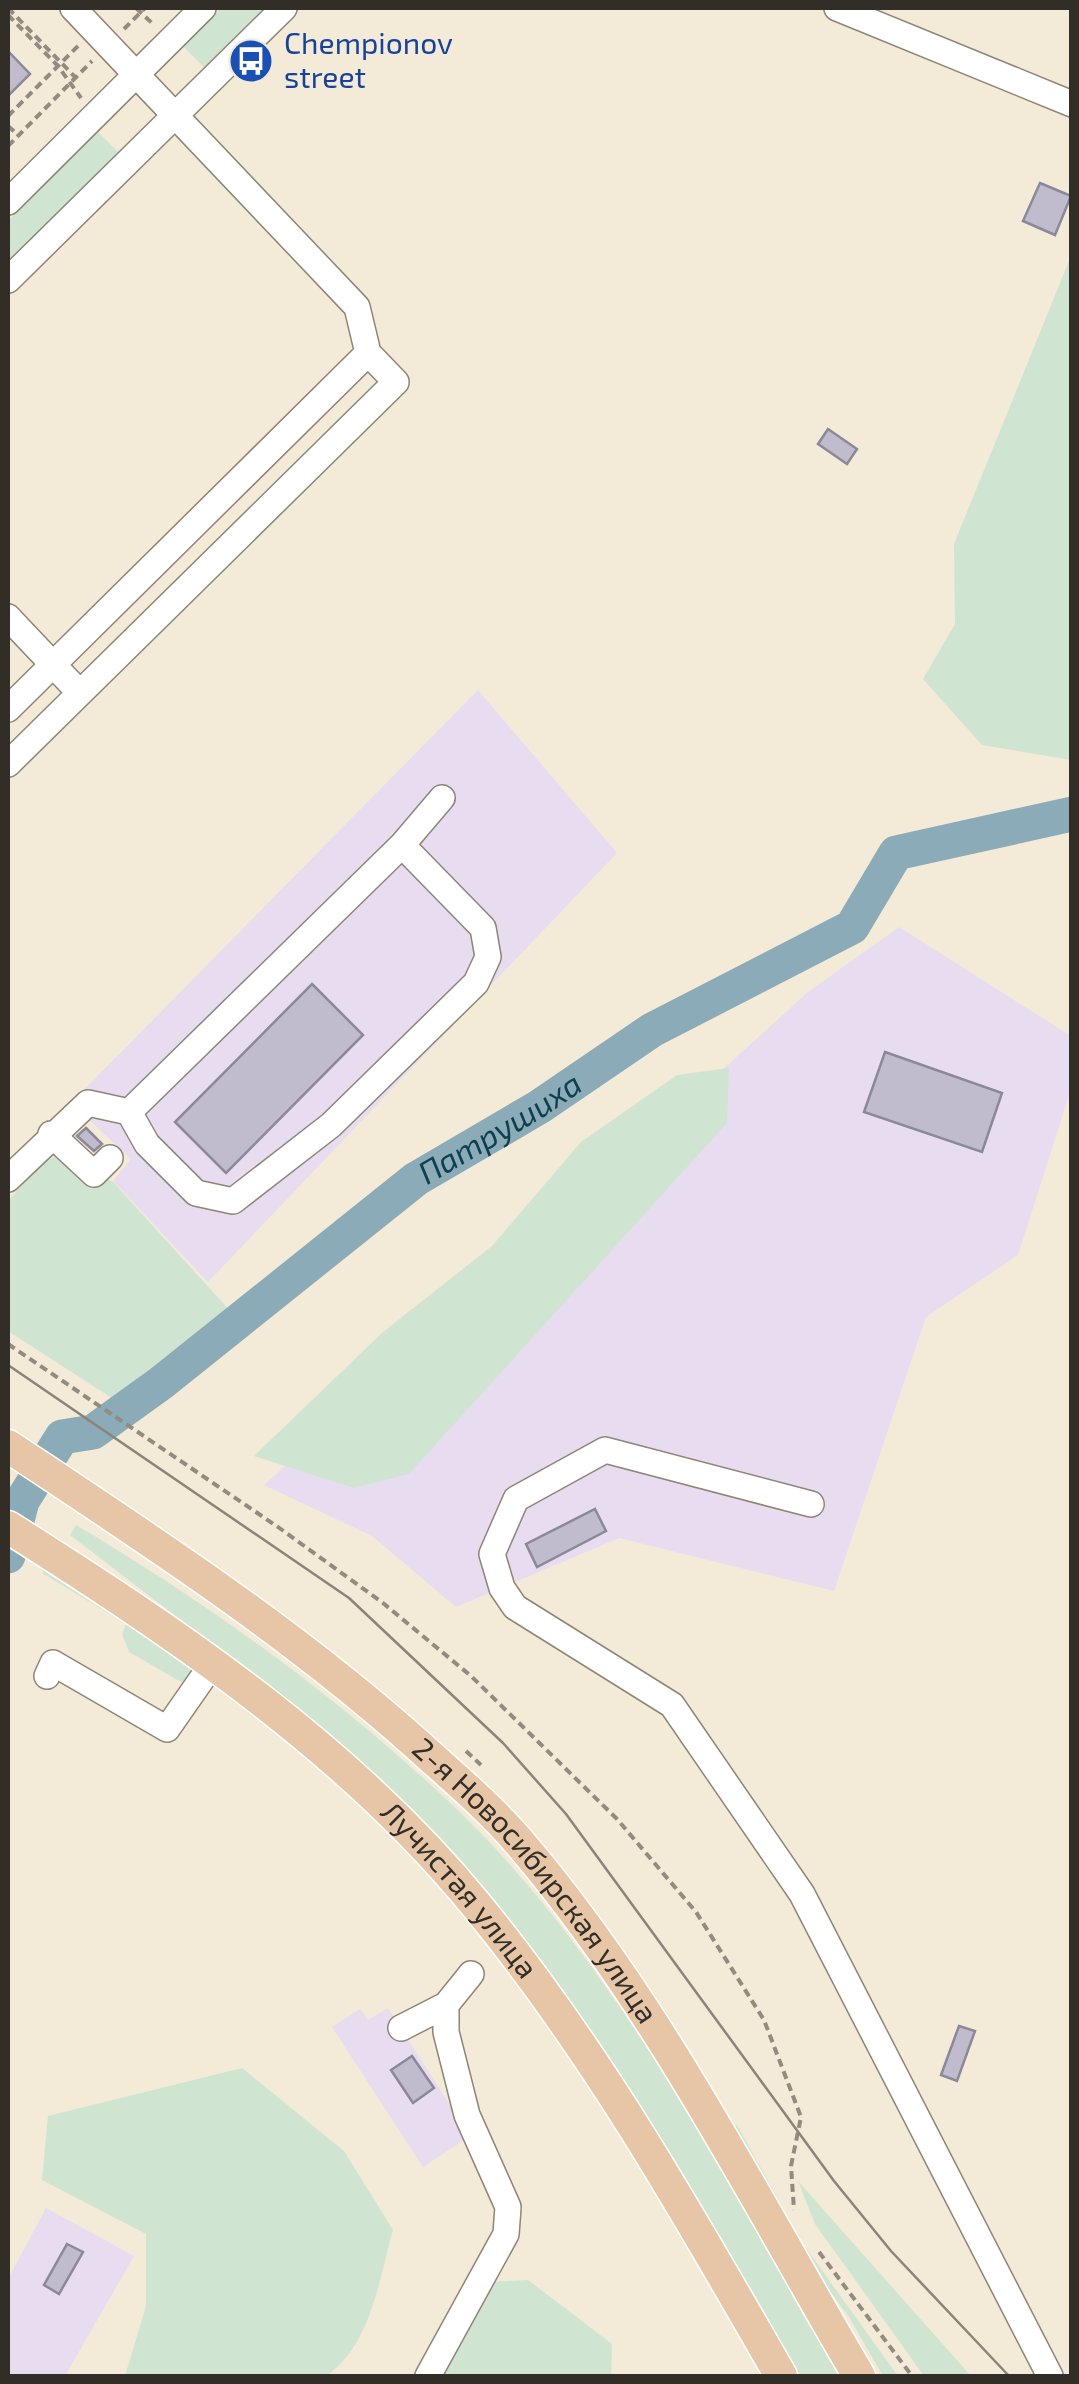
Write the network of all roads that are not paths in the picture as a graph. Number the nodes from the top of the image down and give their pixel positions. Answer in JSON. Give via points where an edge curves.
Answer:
{"nodes":[{"id":1,"x":73,"y":8,"type":"edge"},
{"id":2,"x":203,"y":8,"type":"edge"},
{"id":3,"x":284,"y":8,"type":"edge"},
{"id":4,"x":838,"y":8,"type":"edge"},
{"id":5,"x":874,"y":15,"type":"edge"},
{"id":6,"x":136,"y":74,"type":"junction"},
{"id":7,"x":1072,"y":104,"type":"edge"},
{"id":8,"x":174,"y":115,"type":"junction"},
{"id":9,"x":8,"y":202,"type":"edge"},
{"id":10,"x":8,"y":280,"type":"edge"},
{"id":11,"x":368,"y":353,"type":"junction"},
{"id":12,"x":8,"y":618,"type":"edge"},
{"id":13,"x":52,"y":664,"type":"junction"},
{"id":14,"x":79,"y":692,"type":"junction"},
{"id":15,"x":8,"y":708,"type":"edge"},
{"id":16,"x":8,"y":764,"type":"edge"},
{"id":17,"x":442,"y":798,"type":"dead end"},
{"id":18,"x":402,"y":845,"type":"junction"},
{"id":19,"x":129,"y":1112,"type":"junction"},
{"id":20,"x":51,"y":1134,"type":"junction"},
{"id":21,"x":110,"y":1158,"type":"dead end"},
{"id":22,"x":8,"y":1179,"type":"edge"},
{"id":23,"x":8,"y":1446,"type":"edge"},
{"id":24,"x":812,"y":1504,"type":"dead end"},
{"id":25,"x":8,"y":1527,"type":"edge"},
{"id":26,"x":213,"y":1663,"type":"junction"},
{"id":27,"x":47,"y":1676,"type":"dead end"},
{"id":28,"x":471,"y":1974,"type":"dead end"},
{"id":29,"x":446,"y":2005,"type":"junction"},
{"id":30,"x":400,"y":2028,"type":"dead end"},
{"id":31,"x":428,"y":2376,"type":"edge"},
{"id":32,"x":780,"y":2376,"type":"edge"},
{"id":33,"x":859,"y":2376,"type":"edge"},
{"id":34,"x":1050,"y":2376,"type":"edge"}],
"edges":[{"from":1,"to":6,"type":"street"},
{"from":2,"to":6,"type":"street"},
{"from":3,"to":8,"type":"street"},
{"from":4,"to":5,"type":"street"},
{"from":5,"to":7,"type":"street"},
{"from":6,"to":8,"type":"street"},
{"from":6,"to":9,"type":"street"},
{"from":8,"to":10,"type":"street"},
{"from":8,"to":11,"type":"street","via":[[357,307]]},
{"from":11,"to":13,"type":"street"},
{"from":11,"to":14,"type":"street","via":[[396,382]]},
{"from":12,"to":13,"type":"street"},
{"from":13,"to":14,"type":"street"},
{"from":13,"to":15,"type":"street"},
{"from":14,"to":16,"type":"street"},
{"from":17,"to":18,"type":"street"},
{"from":18,"to":19,"type":"street"},
{"from":18,"to":19,"type":"street","via":[[483,928],[488,956],[476,984],[330,1125],[234,1201],[196,1193],[147,1144]]},
{"from":19,"to":20,"type":"street","via":[[88,1103]]},
{"from":20,"to":21,"type":"street","via":[[94,1174]]},
{"from":20,"to":22,"type":"street"},
{"from":23,"to":33,"type":"main road","name":"2-я Новосибирская улица","via":[[309,1652],[517,1840],[632,1991]]},
{"from":24,"to":34,"type":"street","via":[[605,1450],[516,1499],[492,1554],[516,1607],[672,1705],[802,1894]]},
{"from":25,"to":26,"type":"main road","name":"Лучистая улица"},
{"from":26,"to":27,"type":"street","via":[[167,1729],[53,1663]]},
{"from":26,"to":32,"type":"main road","name":"Лучистая улица","via":[[339,1766],[478,1906],[592,2058]]},
{"from":28,"to":29,"type":"street"},
{"from":29,"to":30,"type":"street"},
{"from":29,"to":31,"type":"street","via":[[464,2117],[508,2207],[506,2234]]}]}
